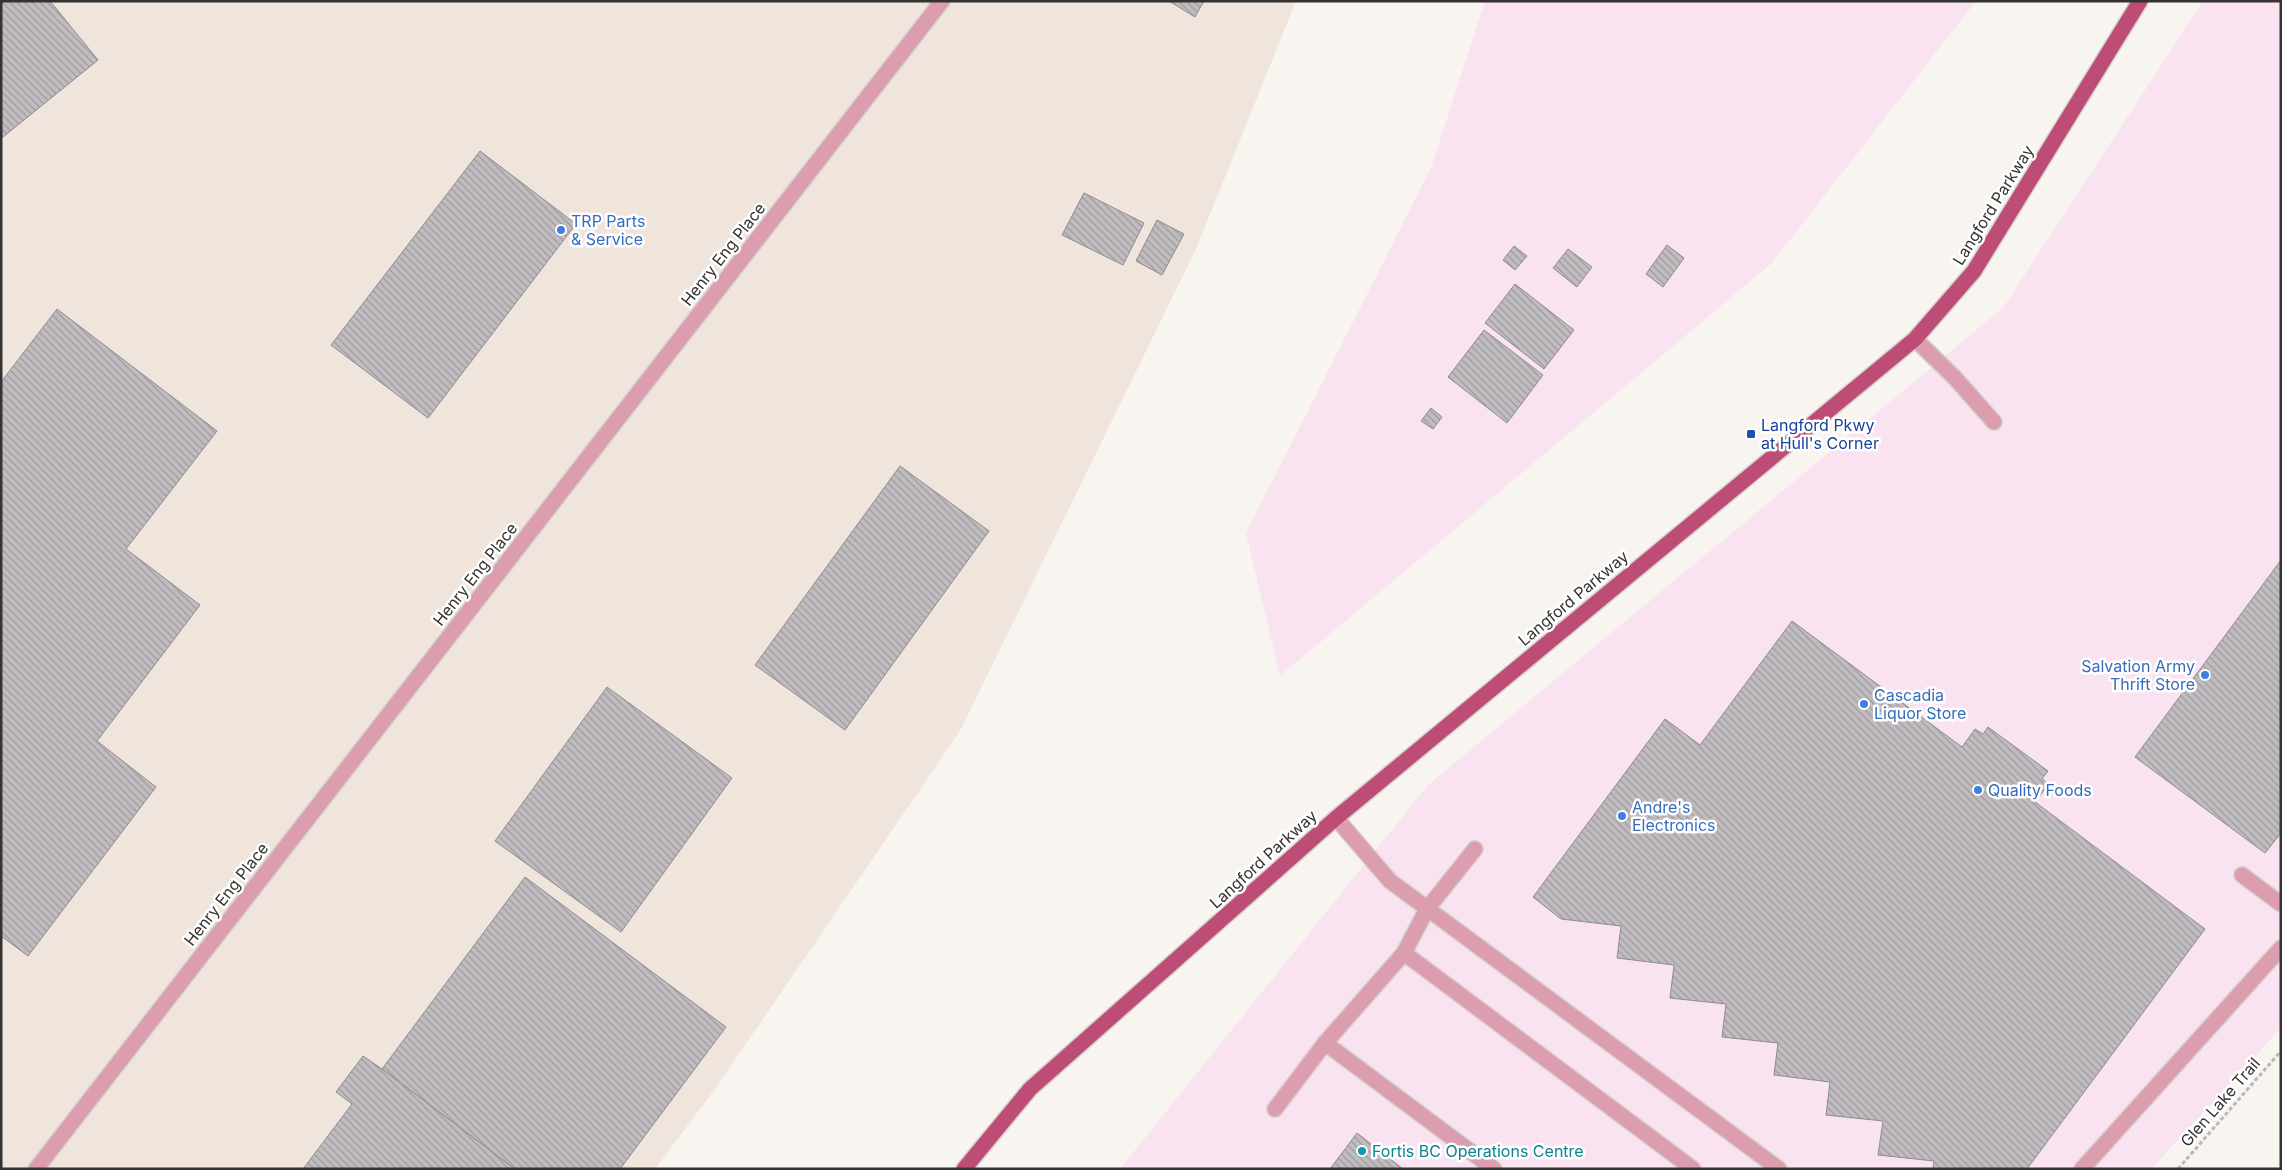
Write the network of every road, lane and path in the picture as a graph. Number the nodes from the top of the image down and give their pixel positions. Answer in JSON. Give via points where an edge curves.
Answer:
{"nodes":[{"id":1,"x":942,"y":1,"type":"edge"},
{"id":2,"x":2140,"y":1,"type":"edge"},
{"id":3,"x":1915,"y":339,"type":"junction"},
{"id":4,"x":1994,"y":422,"type":"dead end"},
{"id":5,"x":1336,"y":818,"type":"junction"},
{"id":6,"x":1475,"y":849,"type":"dead end"},
{"id":7,"x":2242,"y":875,"type":"dead end"},
{"id":8,"x":2281,"y":904,"type":"edge"},
{"id":9,"x":1427,"y":909,"type":"junction"},
{"id":10,"x":2281,"y":948,"type":"edge"},
{"id":11,"x":1404,"y":953,"type":"junction"},
{"id":12,"x":1325,"y":1043,"type":"junction"},
{"id":13,"x":2281,"y":1051,"type":"edge"},
{"id":14,"x":1275,"y":1109,"type":"dead end"},
{"id":15,"x":36,"y":1169,"type":"edge"},
{"id":16,"x":964,"y":1169,"type":"edge"},
{"id":17,"x":1494,"y":1169,"type":"edge"},
{"id":18,"x":1693,"y":1169,"type":"edge"},
{"id":19,"x":1779,"y":1169,"type":"edge"},
{"id":20,"x":2082,"y":1169,"type":"edge"},
{"id":21,"x":2178,"y":1169,"type":"edge"}],
"edges":[{"from":1,"to":15,"type":"street","name":"Henry Eng Place"},
{"from":2,"to":3,"type":"main road","name":"Langford Parkway","via":[[1974,271]]},
{"from":3,"to":4,"type":"street"},
{"from":3,"to":5,"type":"main road","name":"Langford Parkway"},
{"from":5,"to":9,"type":"street","via":[[1390,881]]},
{"from":5,"to":16,"type":"main road","name":"Langford Parkway","via":[[1030,1089]]},
{"from":6,"to":9,"type":"street"},
{"from":7,"to":8,"type":"street"},
{"from":9,"to":11,"type":"street"},
{"from":9,"to":19,"type":"street"},
{"from":10,"to":20,"type":"street"},
{"from":11,"to":12,"type":"street"},
{"from":11,"to":18,"type":"street"},
{"from":12,"to":14,"type":"street"},
{"from":12,"to":17,"type":"street"},
{"from":13,"to":21,"type":"path","name":"Glen Lake Trail"}]}
